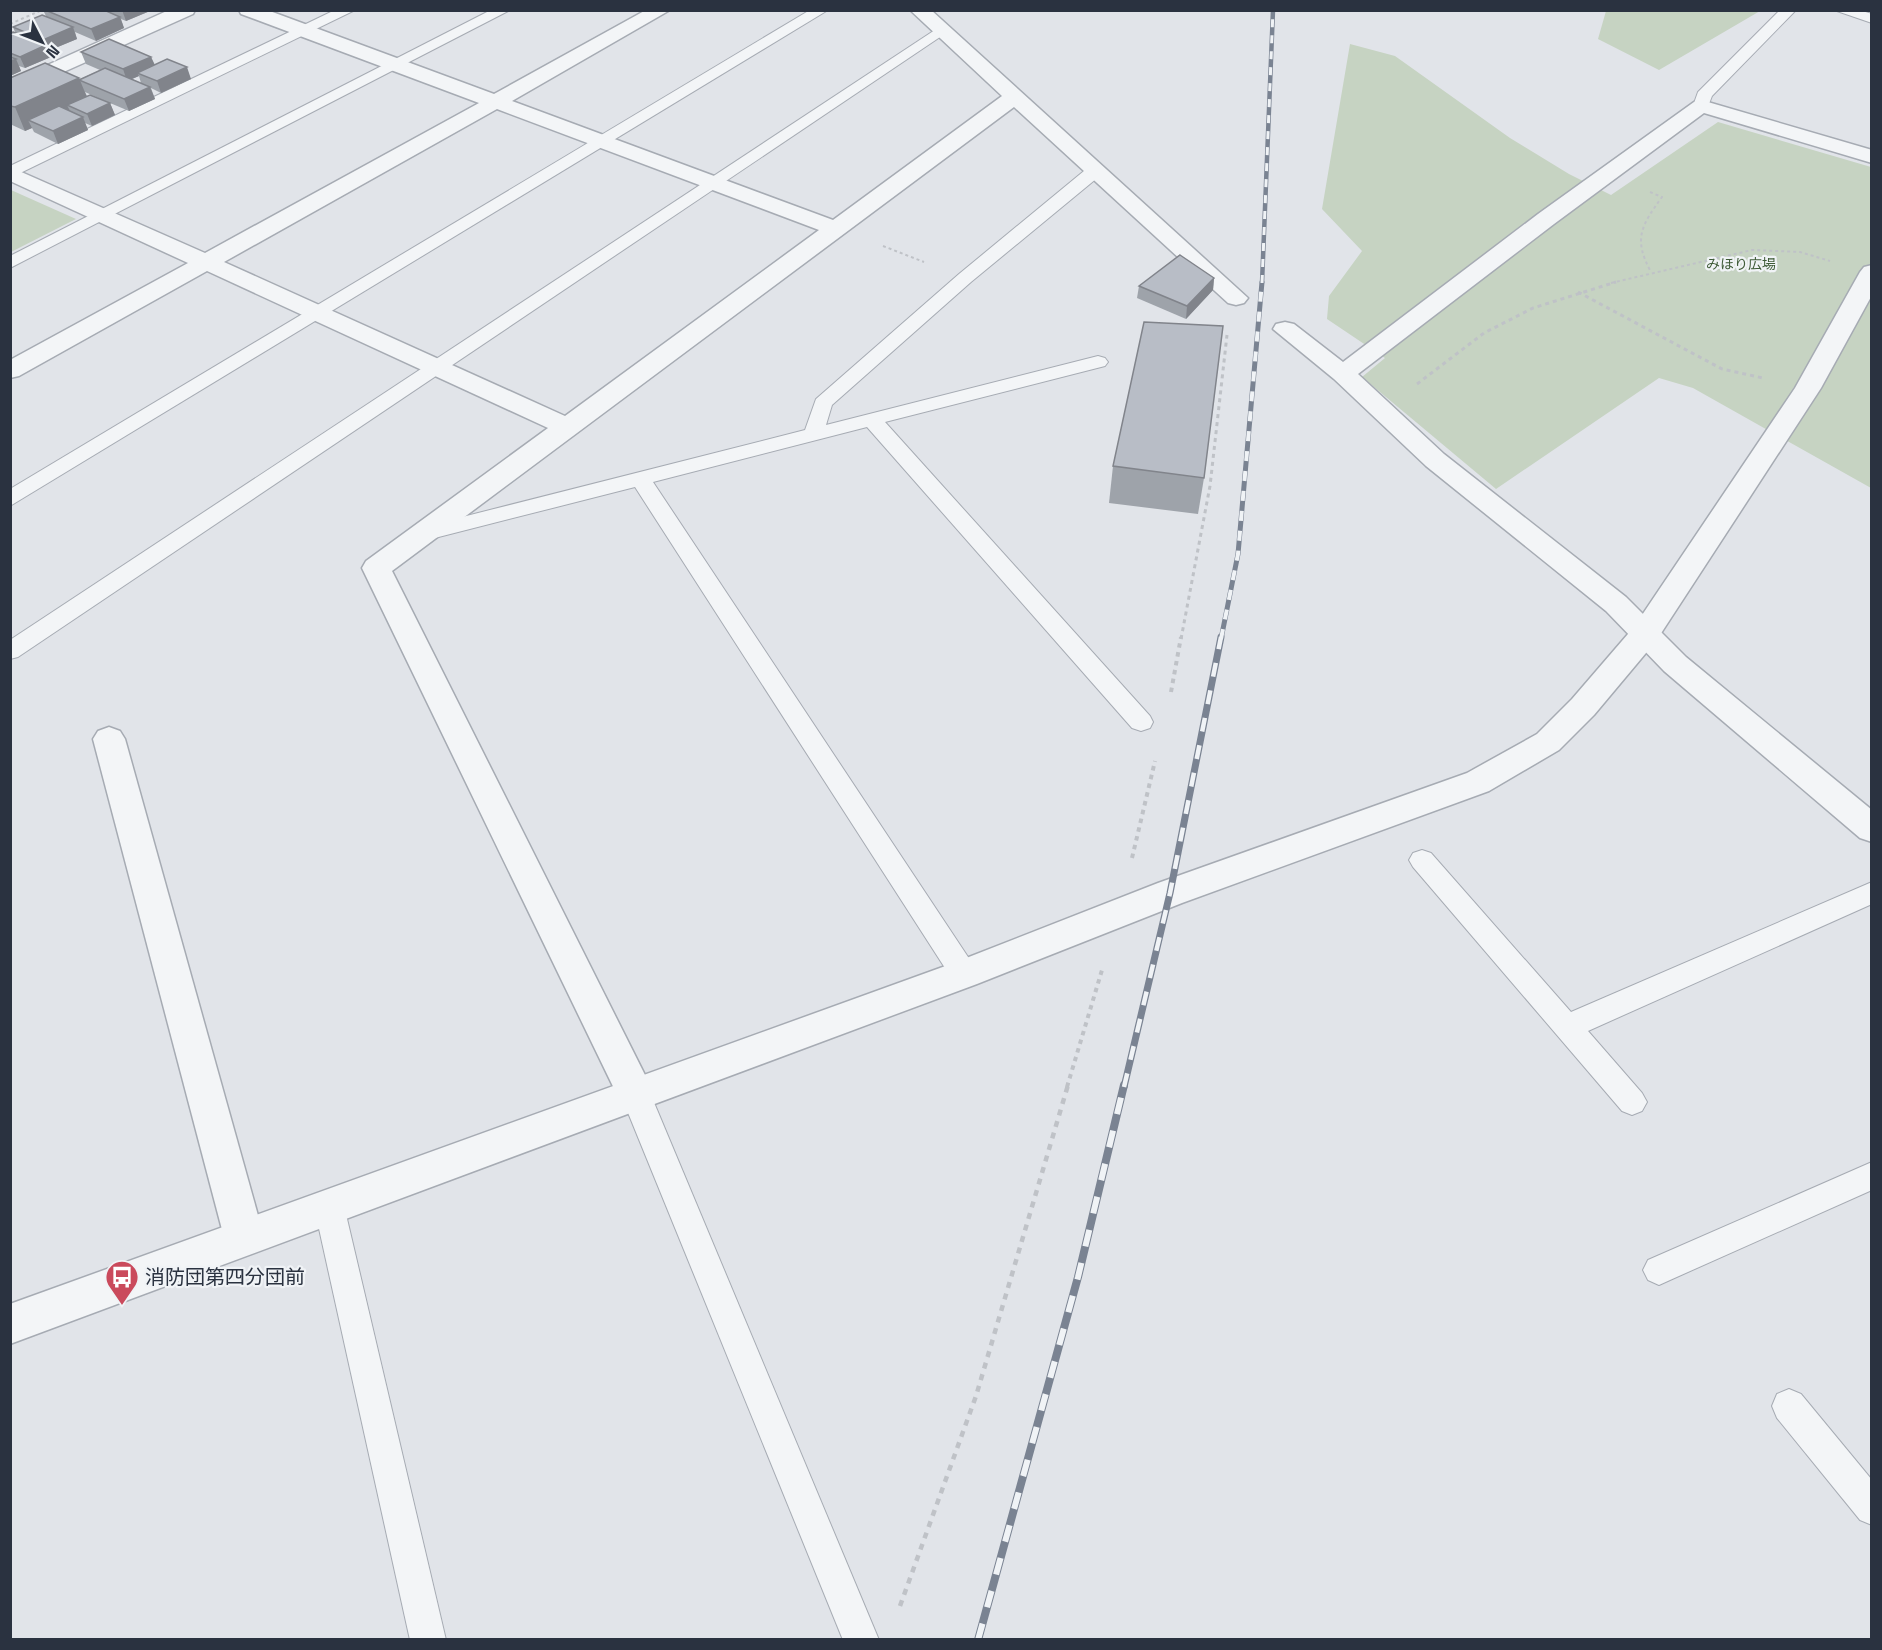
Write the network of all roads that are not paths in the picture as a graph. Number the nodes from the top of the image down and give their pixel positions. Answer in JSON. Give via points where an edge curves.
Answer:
{"nodes":[{"id":1,"x":186,"y":10,"type":"edge"},
{"id":2,"x":248,"y":10,"type":"edge"},
{"id":3,"x":348,"y":10,"type":"edge"},
{"id":4,"x":503,"y":10,"type":"edge"},
{"id":5,"x":661,"y":10,"type":"edge"},
{"id":6,"x":919,"y":10,"type":"edge"},
{"id":7,"x":1789,"y":10,"type":"edge"},
{"id":8,"x":1841,"y":10,"type":"edge"},
{"id":9,"x":817,"y":11,"type":"edge"},
{"id":10,"x":1872,"y":19,"type":"edge"},
{"id":11,"x":941,"y":30,"type":"junction"},
{"id":12,"x":304,"y":31,"type":"junction"},
{"id":13,"x":396,"y":65,"type":"junction"},
{"id":14,"x":10,"y":90,"type":"edge"},
{"id":15,"x":1015,"y":96,"type":"junction"},
{"id":16,"x":495,"y":102,"type":"junction"},
{"id":17,"x":1701,"y":106,"type":"junction"},
{"id":18,"x":602,"y":142,"type":"junction"},
{"id":19,"x":1872,"y":157,"type":"edge"},
{"id":20,"x":1096,"y":170,"type":"junction"},
{"id":21,"x":10,"y":173,"type":"edge"},
{"id":22,"x":714,"y":183,"type":"junction"},
{"id":23,"x":103,"y":215,"type":"junction"},
{"id":24,"x":835,"y":228,"type":"junction"},
{"id":25,"x":206,"y":262,"type":"junction"},
{"id":26,"x":10,"y":263,"type":"edge"},
{"id":27,"x":1871,"y":272,"type":"edge"},
{"id":28,"x":1236,"y":298,"type":"dead end"},
{"id":29,"x":318,"y":313,"type":"junction"},
{"id":30,"x":1285,"y":329,"type":"dead end"},
{"id":31,"x":1098,"y":362,"type":"dead end"},
{"id":32,"x":436,"y":367,"type":"junction"},
{"id":33,"x":1350,"y":369,"type":"junction"},
{"id":34,"x":10,"y":371,"type":"edge"},
{"id":35,"x":873,"y":421,"type":"junction"},
{"id":36,"x":565,"y":426,"type":"junction"},
{"id":37,"x":813,"y":436,"type":"junction"},
{"id":38,"x":641,"y":479,"type":"junction"},
{"id":39,"x":10,"y":499,"type":"edge"},
{"id":40,"x":419,"y":535,"type":"junction"},
{"id":41,"x":1645,"y":634,"type":"junction"},
{"id":42,"x":10,"y":651,"type":"edge"},
{"id":43,"x":1141,"y":722,"type":"dead end"},
{"id":44,"x":109,"y":739,"type":"dead end"},
{"id":45,"x":1871,"y":827,"type":"edge"},
{"id":46,"x":1422,"y":860,"type":"dead end"},
{"id":47,"x":1872,"y":892,"type":"edge"},
{"id":48,"x":964,"y":974,"type":"junction"},
{"id":49,"x":1567,"y":1027,"type":"junction"},
{"id":50,"x":635,"y":1093,"type":"junction"},
{"id":51,"x":1632,"y":1102,"type":"dead end"},
{"id":52,"x":1872,"y":1175,"type":"edge"},
{"id":53,"x":329,"y":1206,"type":"junction"},
{"id":54,"x":244,"y":1237,"type":"junction"},
{"id":55,"x":1659,"y":1270,"type":"dead end"},
{"id":56,"x":10,"y":1324,"type":"edge"},
{"id":57,"x":1789,"y":1406,"type":"dead end"},
{"id":58,"x":1872,"y":1508,"type":"edge"},
{"id":59,"x":428,"y":1640,"type":"edge"},
{"id":60,"x":861,"y":1640,"type":"edge"}],
"edges":[{"from":1,"to":14,"type":"street"},
{"from":2,"to":12,"type":"street"},
{"from":3,"to":12,"type":"lane"},
{"from":4,"to":13,"type":"lane"},
{"from":5,"to":16,"type":"street"},
{"from":6,"to":11,"type":"street"},
{"from":7,"to":17,"type":"lane","via":[[1704,95]]},
{"from":8,"to":10,"type":"lane"},
{"from":9,"to":18,"type":"lane"},
{"from":11,"to":15,"type":"street"},
{"from":11,"to":22,"type":"lane"},
{"from":12,"to":13,"type":"street"},
{"from":12,"to":21,"type":"lane"},
{"from":13,"to":16,"type":"street"},
{"from":13,"to":23,"type":"lane"},
{"from":15,"to":20,"type":"street"},
{"from":15,"to":24,"type":"street"},
{"from":16,"to":18,"type":"street"},
{"from":16,"to":25,"type":"street"},
{"from":17,"to":19,"type":"street"},
{"from":17,"to":33,"type":"street"},
{"from":18,"to":22,"type":"street"},
{"from":18,"to":29,"type":"lane"},
{"from":20,"to":28,"type":"street"},
{"from":20,"to":37,"type":"lane","via":[[823,403]]},
{"from":21,"to":23,"type":"street"},
{"from":22,"to":24,"type":"street"},
{"from":22,"to":32,"type":"lane"},
{"from":23,"to":25,"type":"street"},
{"from":23,"to":26,"type":"lane"},
{"from":24,"to":36,"type":"street"},
{"from":25,"to":29,"type":"street"},
{"from":25,"to":34,"type":"street"},
{"from":27,"to":41,"type":"street","via":[[1808,388]]},
{"from":29,"to":32,"type":"street"},
{"from":29,"to":39,"type":"lane"},
{"from":30,"to":33,"type":"street"},
{"from":31,"to":35,"type":"lane"},
{"from":32,"to":36,"type":"street"},
{"from":32,"to":42,"type":"lane"},
{"from":33,"to":41,"type":"street","via":[[1435,460],[1590,583]]},
{"from":35,"to":37,"type":"lane"},
{"from":35,"to":43,"type":"lane"},
{"from":36,"to":40,"type":"street"},
{"from":37,"to":38,"type":"lane"},
{"from":38,"to":40,"type":"lane"},
{"from":38,"to":48,"type":"lane"},
{"from":40,"to":50,"type":"street","via":[[376,568]]},
{"from":41,"to":45,"type":"street","via":[[1675,664]]},
{"from":41,"to":48,"type":"street","via":[[1548,742],[1478,782],[1170,893]]},
{"from":44,"to":54,"type":"street"},
{"from":46,"to":49,"type":"lane"},
{"from":47,"to":49,"type":"lane"},
{"from":48,"to":50,"type":"street"},
{"from":49,"to":51,"type":"lane"},
{"from":50,"to":53,"type":"street"},
{"from":50,"to":60,"type":"lane"},
{"from":52,"to":55,"type":"lane"},
{"from":53,"to":54,"type":"street"},
{"from":53,"to":59,"type":"lane"},
{"from":54,"to":56,"type":"street"},
{"from":57,"to":58,"type":"lane"}]}
